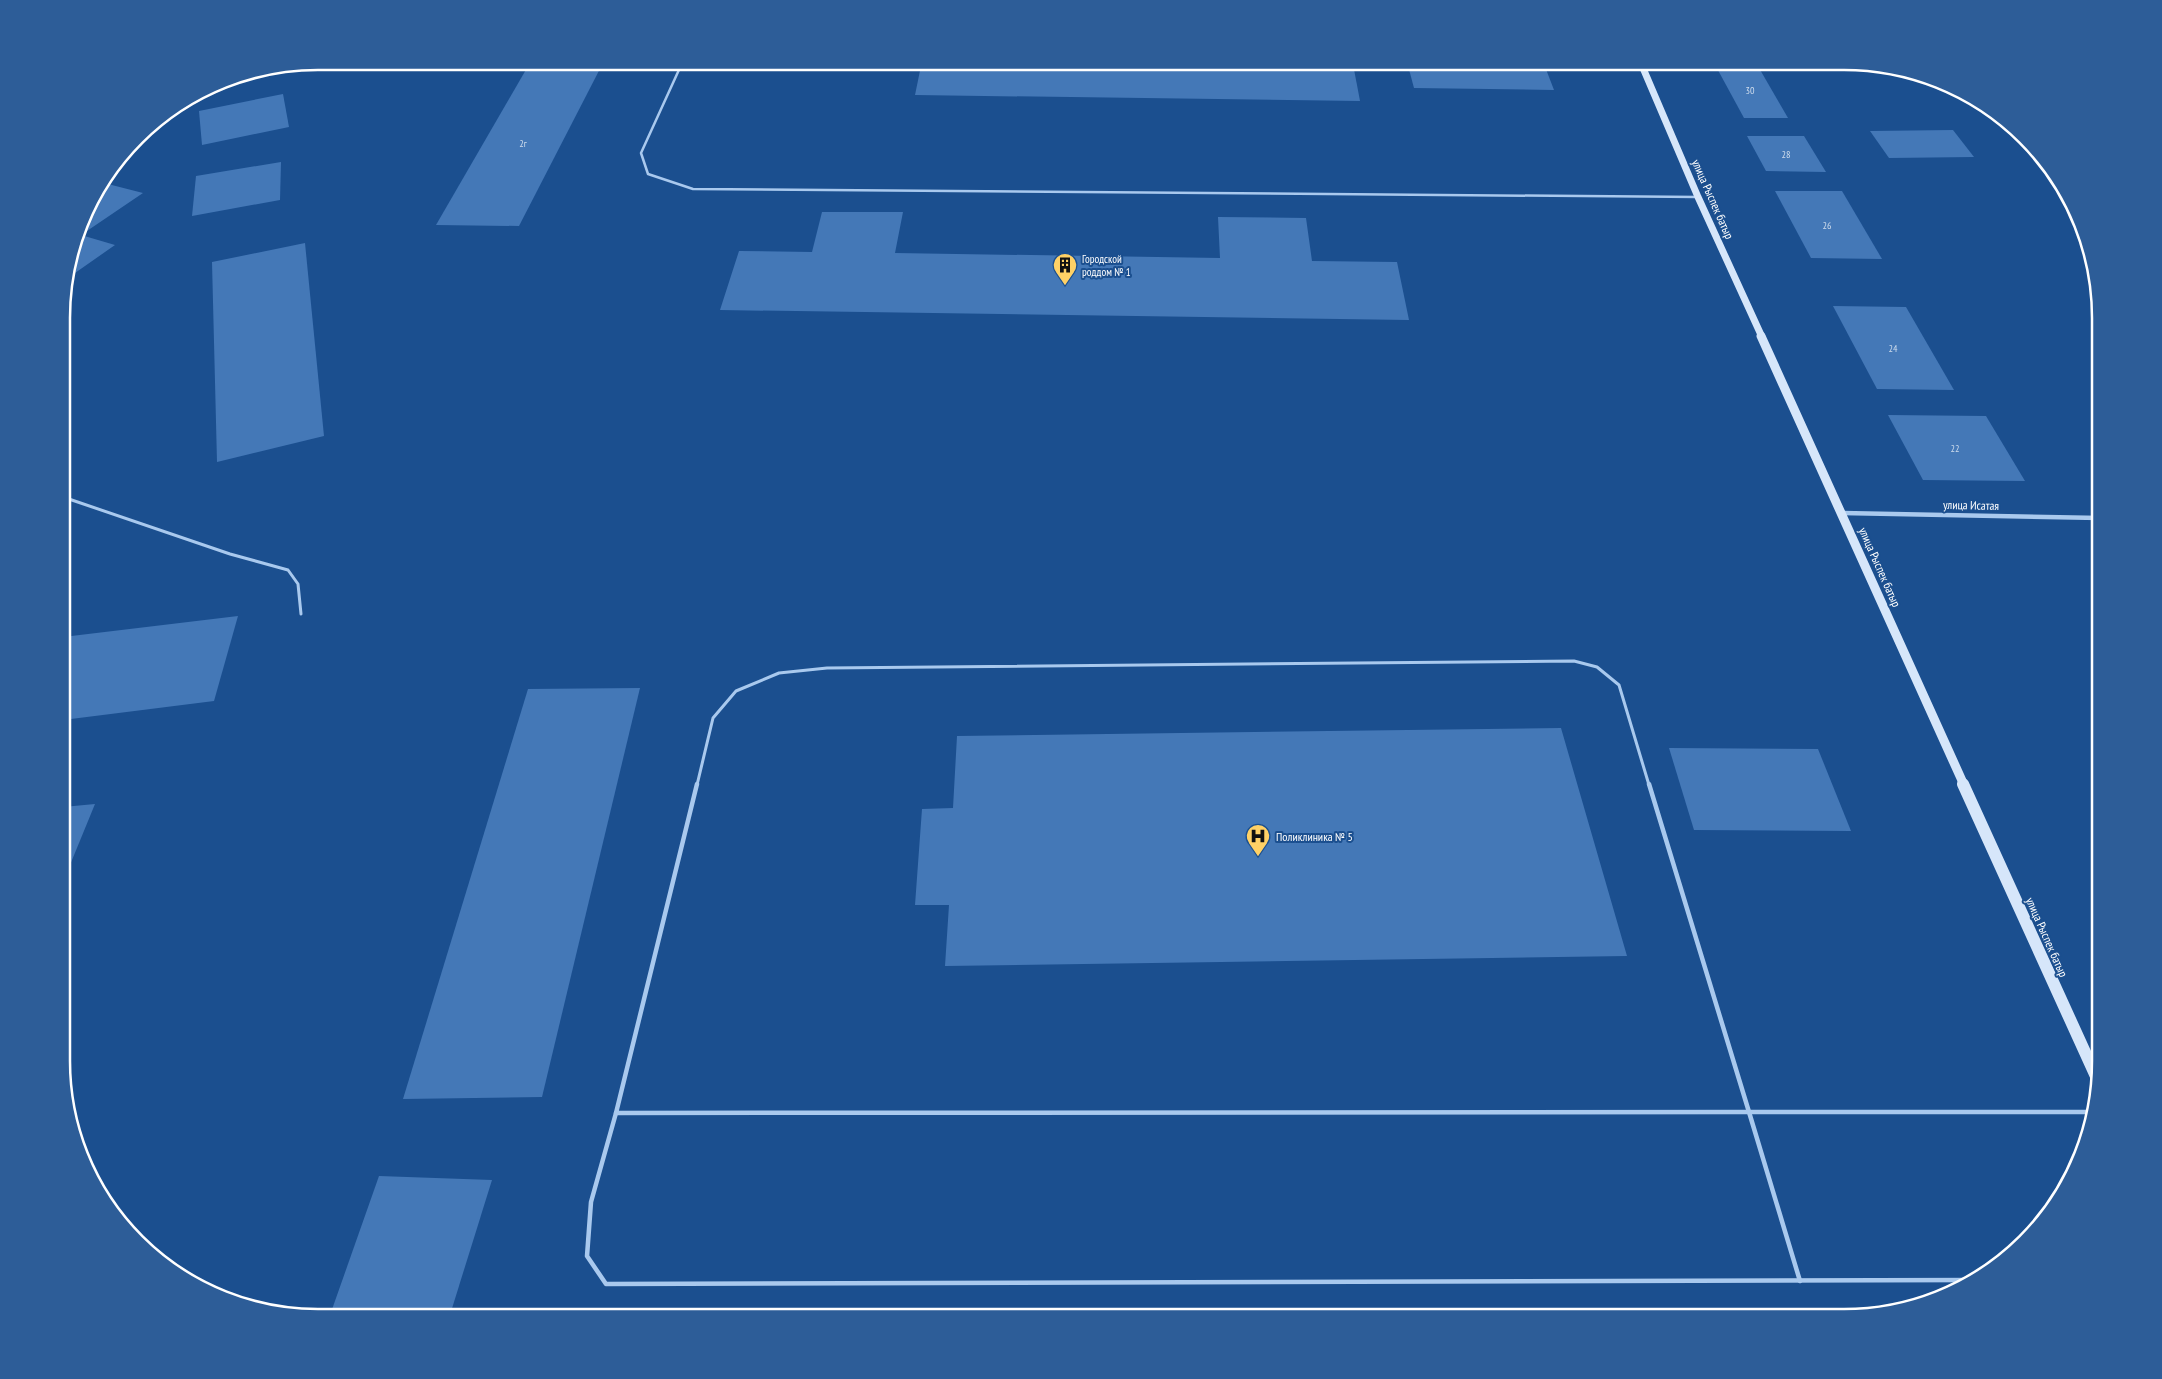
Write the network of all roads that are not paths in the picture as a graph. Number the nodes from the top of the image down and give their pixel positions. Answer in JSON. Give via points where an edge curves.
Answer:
{"nodes":[{"id":1,"x":679,"y":70,"type":"edge"},
{"id":2,"x":1644,"y":70,"type":"edge"},
{"id":3,"x":1698,"y":197,"type":"junction"},
{"id":4,"x":70,"y":499,"type":"edge"},
{"id":5,"x":1842,"y":513,"type":"junction"},
{"id":6,"x":2092,"y":518,"type":"edge"},
{"id":7,"x":301,"y":614,"type":"dead end"},
{"id":8,"x":2092,"y":1067,"type":"edge"},
{"id":9,"x":1748,"y":1110,"type":"junction"},
{"id":10,"x":2087,"y":1112,"type":"edge"},
{"id":11,"x":616,"y":1113,"type":"junction"},
{"id":12,"x":1960,"y":1280,"type":"edge"},
{"id":13,"x":1800,"y":1281,"type":"junction"}],
"edges":[{"from":1,"to":3,"type":"lane","via":[[640,153],[648,174],[693,189]]},
{"from":2,"to":3,"type":"street","name":"улица Рыспек батыр"},
{"from":3,"to":5,"type":"street","name":"улица Рыспек батыр"},
{"from":4,"to":7,"type":"lane","via":[[230,554],[288,570],[298,584]]},
{"from":5,"to":6,"type":"street","name":"улица Исатая"},
{"from":5,"to":8,"type":"street","name":"улица Рыспек батыр"},
{"from":9,"to":10,"type":"lane"},
{"from":9,"to":11,"type":"lane"},
{"from":9,"to":11,"type":"lane","via":[[1619,685],[1597,667],[1574,661],[827,668],[779,673],[736,691],[713,718]]},
{"from":9,"to":13,"type":"lane"},
{"from":11,"to":13,"type":"lane","via":[[591,1202],[587,1256],[606,1284]]},
{"from":12,"to":13,"type":"lane"}]}
